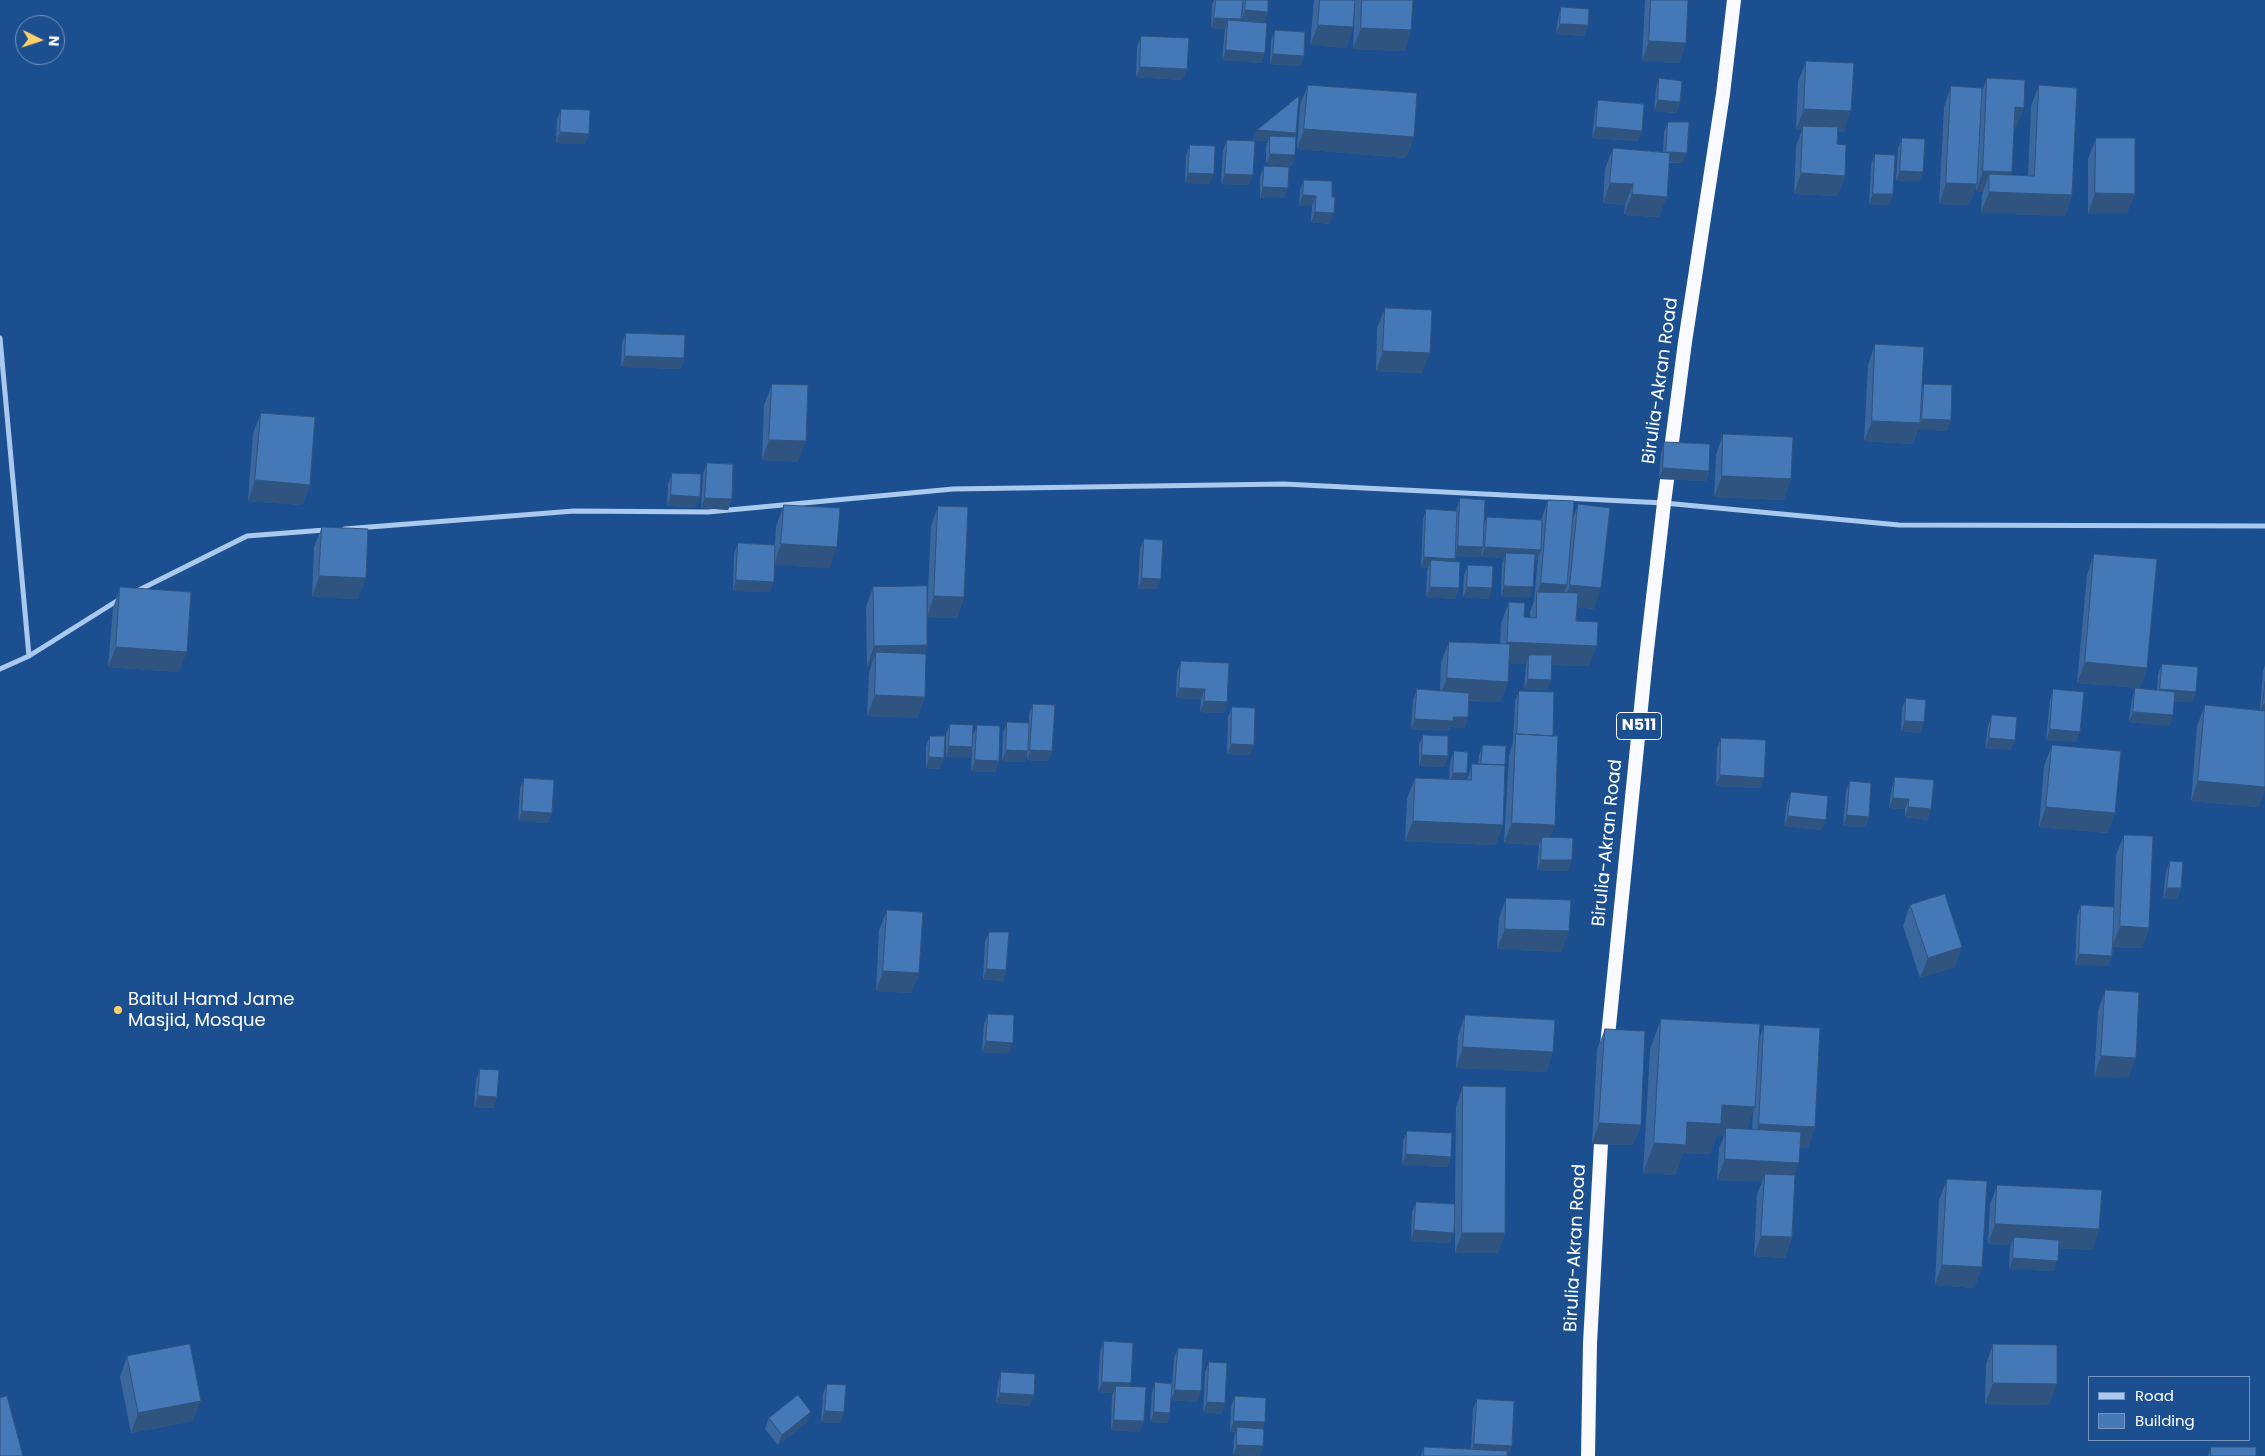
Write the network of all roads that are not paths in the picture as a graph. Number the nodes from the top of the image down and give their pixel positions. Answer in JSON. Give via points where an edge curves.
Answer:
{"nodes":[{"id":1,"x":1734,"y":0,"type":"edge"},
{"id":2,"x":0,"y":338,"type":"edge"},
{"id":3,"x":1664,"y":503,"type":"junction"},
{"id":4,"x":2265,"y":526,"type":"edge"},
{"id":5,"x":132,"y":593,"type":"edge"},
{"id":6,"x":123,"y":598,"type":"edge"},
{"id":7,"x":29,"y":656,"type":"junction"},
{"id":8,"x":0,"y":669,"type":"edge"},
{"id":9,"x":1606,"y":1062,"type":"edge"},
{"id":10,"x":1603,"y":1110,"type":"edge"},
{"id":11,"x":1588,"y":1456,"type":"edge"}],
"edges":[{"from":1,"to":3,"type":"highway","name":"Birulia-Akran Road","number":"N511"},
{"from":2,"to":7,"type":"street"},
{"from":3,"to":4,"type":"street","via":[[1899,525]]},
{"from":3,"to":5,"type":"street","via":[[1284,484],[953,490],[708,512],[574,511],[247,536]]},
{"from":3,"to":9,"type":"highway","name":"Birulia-Akran Road","number":"N511"},
{"from":6,"to":7,"type":"street"},
{"from":7,"to":8,"type":"street"},
{"from":10,"to":11,"type":"highway","name":"Birulia-Akran Road","via":[[1590,1343]]}]}
